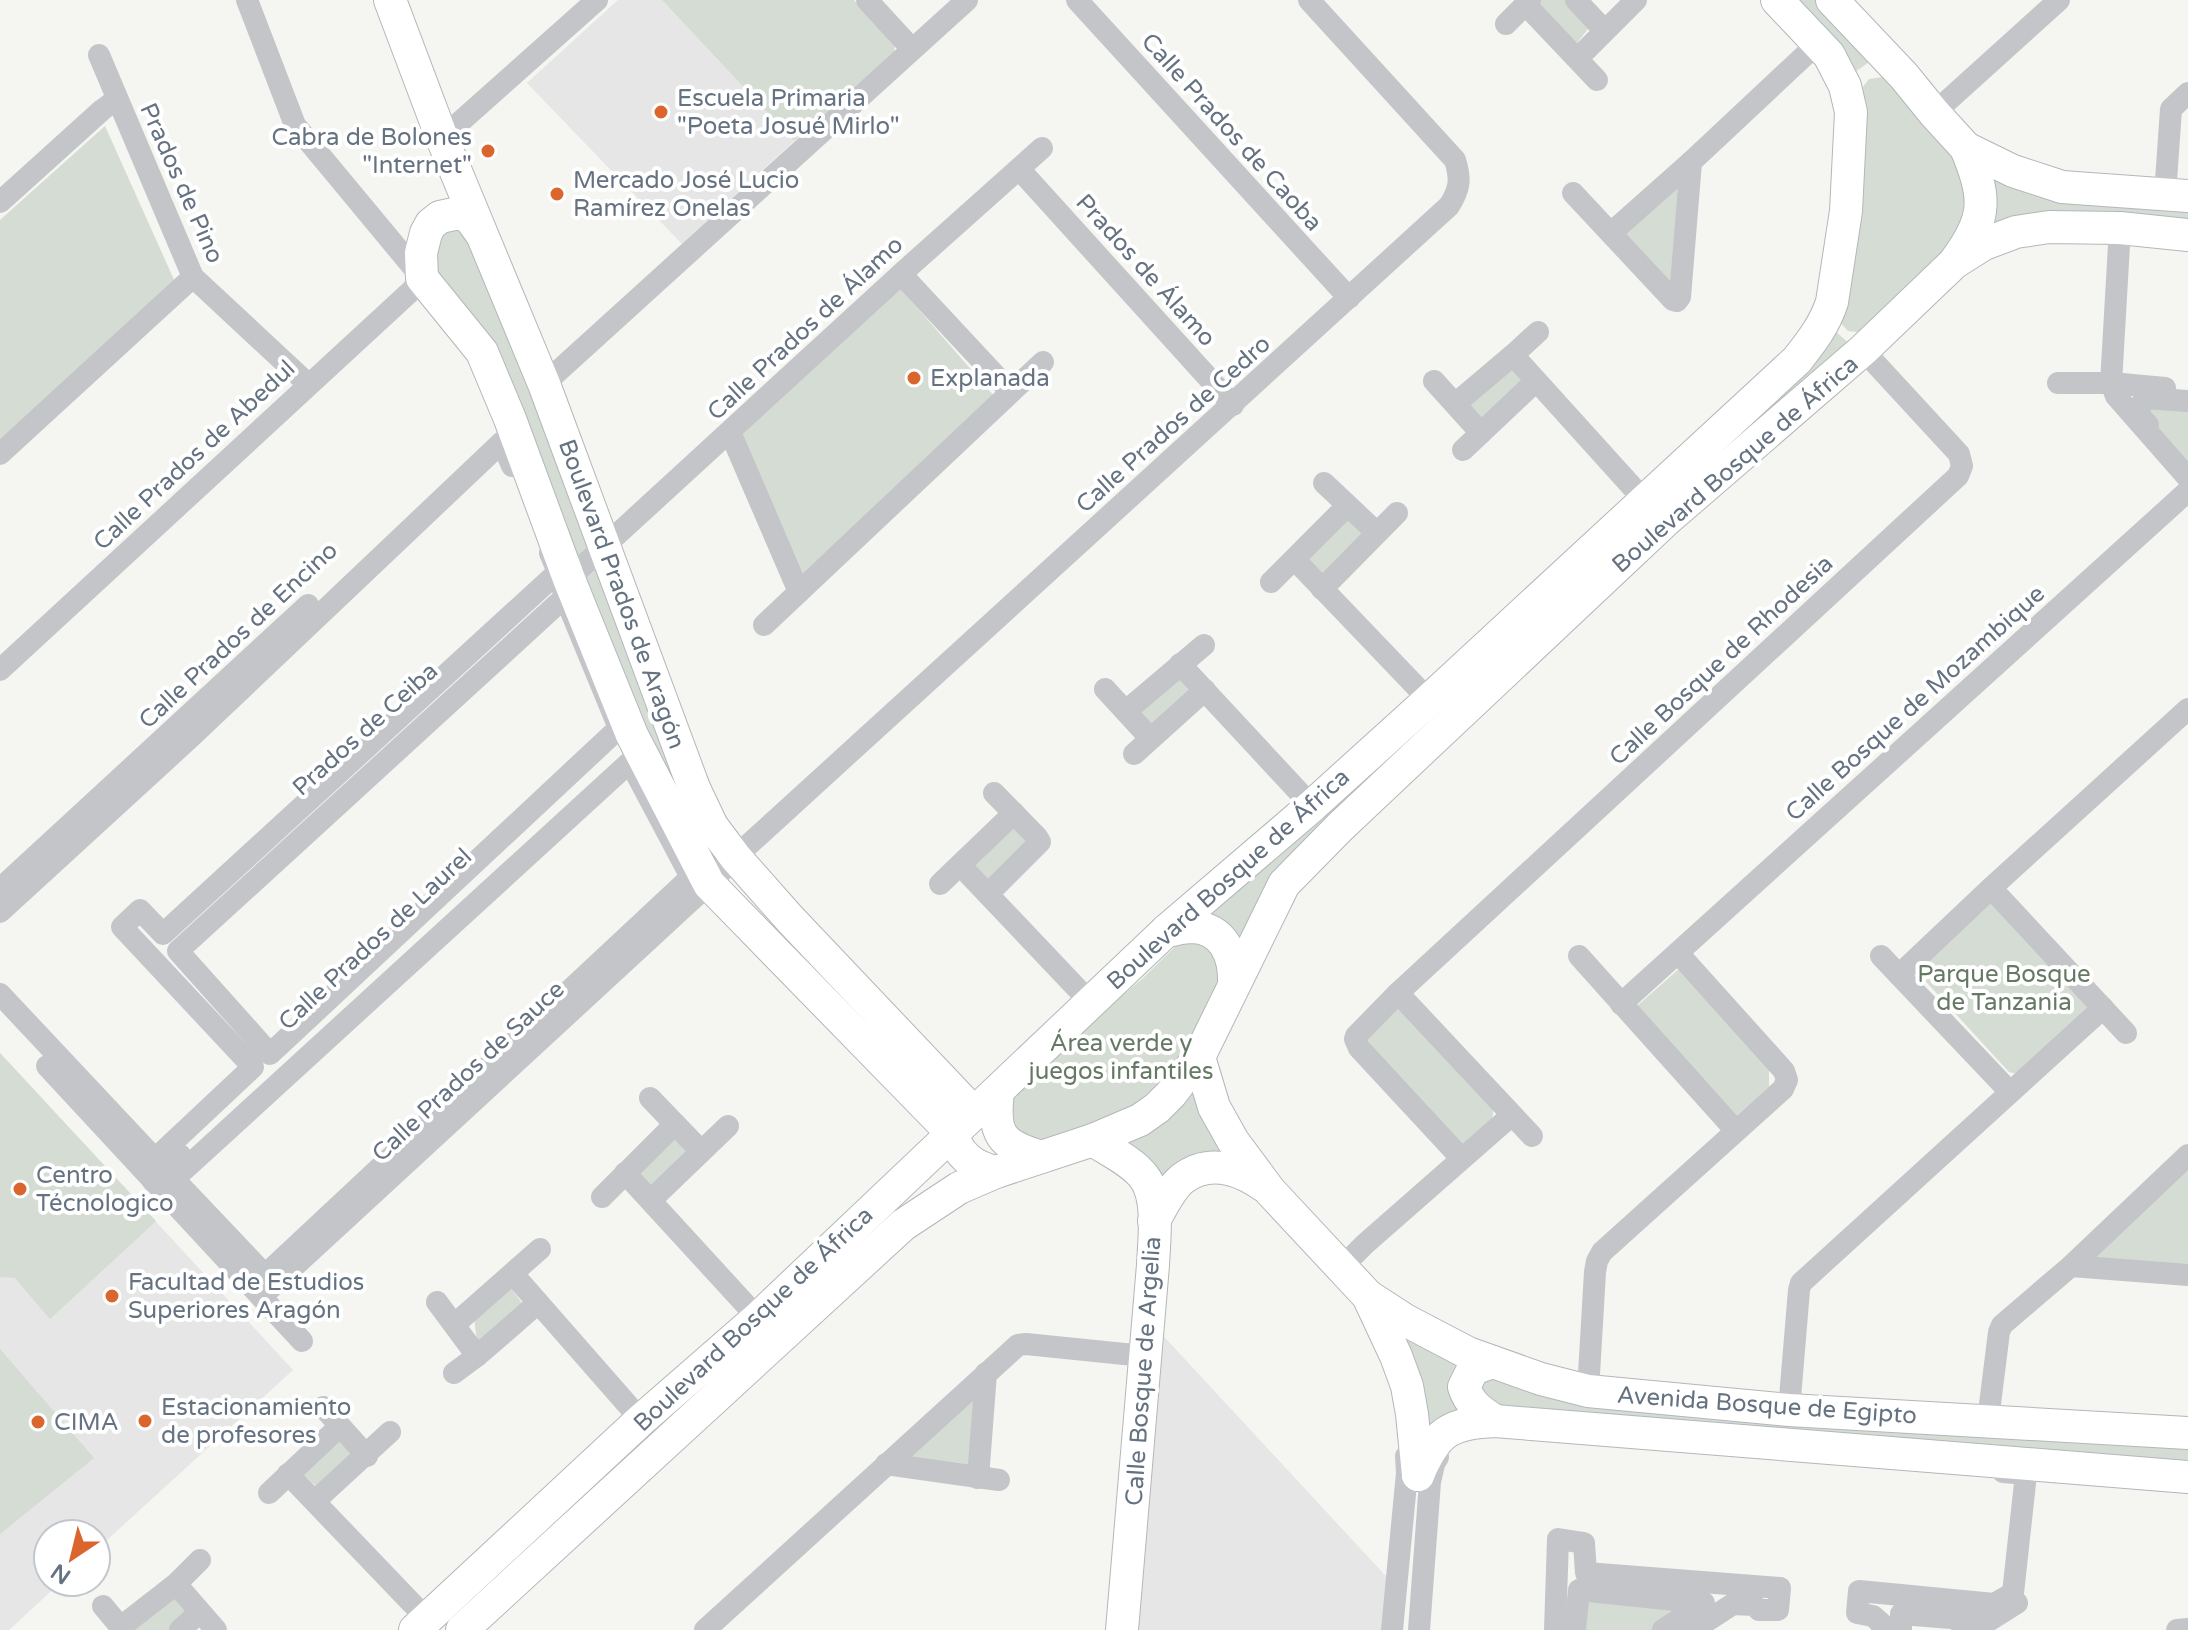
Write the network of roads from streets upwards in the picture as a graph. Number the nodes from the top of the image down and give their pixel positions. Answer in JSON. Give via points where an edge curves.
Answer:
{"nodes":[{"id":1,"x":247,"y":0,"type":"edge"},
{"id":2,"x":390,"y":0,"type":"edge"},
{"id":3,"x":597,"y":0,"type":"edge"},
{"id":4,"x":867,"y":0,"type":"edge"},
{"id":5,"x":967,"y":0,"type":"edge"},
{"id":6,"x":1077,"y":0,"type":"edge"},
{"id":7,"x":1309,"y":0,"type":"edge"},
{"id":8,"x":1576,"y":0,"type":"edge"},
{"id":9,"x":1636,"y":0,"type":"edge"},
{"id":10,"x":1777,"y":0,"type":"edge"},
{"id":11,"x":1832,"y":0,"type":"edge"},
{"id":12,"x":1528,"y":2,"type":"edge"},
{"id":13,"x":2054,"y":2,"type":"edge"},
{"id":14,"x":1506,"y":24,"type":"dead end"},
{"id":15,"x":1604,"y":30,"type":"junction"},
{"id":16,"x":1818,"y":43,"type":"junction"},
{"id":17,"x":912,"y":49,"type":"junction"},
{"id":18,"x":99,"y":55,"type":"dead end"},
{"id":19,"x":1578,"y":58,"type":"junction"},
{"id":20,"x":1904,"y":76,"type":"junction"},
{"id":21,"x":1597,"y":80,"type":"dead end"},
{"id":22,"x":2188,"y":93,"type":"edge"},
{"id":23,"x":117,"y":99,"type":"junction"},
{"id":24,"x":1851,"y":112,"type":"junction"},
{"id":25,"x":1934,"y":113,"type":"junction"},
{"id":26,"x":442,"y":138,"type":"junction"},
{"id":27,"x":1042,"y":148,"type":"dead end"},
{"id":28,"x":1966,"y":148,"type":"junction"},
{"id":29,"x":1691,"y":162,"type":"junction"},
{"id":30,"x":1020,"y":170,"type":"junction"},
{"id":31,"x":1573,"y":193,"type":"dead end"},
{"id":32,"x":2176,"y":195,"type":"edge"},
{"id":33,"x":0,"y":202,"type":"edge"},
{"id":34,"x":2120,"y":228,"type":"junction"},
{"id":35,"x":480,"y":232,"type":"junction"},
{"id":36,"x":1611,"y":233,"type":"junction"},
{"id":37,"x":2188,"y":235,"type":"edge"},
{"id":38,"x":1954,"y":263,"type":"junction"},
{"id":39,"x":901,"y":274,"type":"junction"},
{"id":40,"x":193,"y":277,"type":"junction"},
{"id":41,"x":422,"y":278,"type":"junction"},
{"id":42,"x":1349,"y":298,"type":"junction"},
{"id":43,"x":1828,"y":315,"type":"junction"},
{"id":44,"x":1538,"y":332,"type":"dead end"},
{"id":45,"x":1863,"y":350,"type":"junction"},
{"id":46,"x":1513,"y":355,"type":"junction"},
{"id":47,"x":1043,"y":362,"type":"dead end"},
{"id":48,"x":1434,"y":381,"type":"dead end"},
{"id":49,"x":1536,"y":381,"type":"junction"},
{"id":50,"x":2058,"y":383,"type":"dead end"},
{"id":51,"x":2111,"y":383,"type":"junction"},
{"id":52,"x":308,"y":384,"type":"junction"},
{"id":53,"x":544,"y":384,"type":"junction"},
{"id":54,"x":2188,"y":391,"type":"edge"},
{"id":55,"x":1011,"y":392,"type":"junction"},
{"id":56,"x":2188,"y":401,"type":"edge"},
{"id":57,"x":1455,"y":404,"type":"junction"},
{"id":58,"x":1233,"y":405,"type":"junction"},
{"id":59,"x":510,"y":419,"type":"junction"},
{"id":60,"x":730,"y":432,"type":"junction"},
{"id":61,"x":1481,"y":433,"type":"junction"},
{"id":62,"x":1463,"y":450,"type":"dead end"},
{"id":63,"x":0,"y":454,"type":"edge"},
{"id":64,"x":2188,"y":471,"type":"edge"},
{"id":65,"x":2188,"y":478,"type":"edge"},
{"id":66,"x":1324,"y":483,"type":"dead end"},
{"id":67,"x":2188,"y":491,"type":"edge"},
{"id":68,"x":1645,"y":501,"type":"junction"},
{"id":69,"x":1347,"y":506,"type":"junction"},
{"id":70,"x":1397,"y":513,"type":"dead end"},
{"id":71,"x":1376,"y":532,"type":"junction"},
{"id":72,"x":604,"y":547,"type":"junction"},
{"id":73,"x":1295,"y":560,"type":"junction"},
{"id":74,"x":569,"y":579,"type":"junction"},
{"id":75,"x":1271,"y":582,"type":"dead end"},
{"id":76,"x":1322,"y":589,"type":"junction"},
{"id":77,"x":799,"y":592,"type":"junction"},
{"id":78,"x":764,"y":625,"type":"dead end"},
{"id":79,"x":1204,"y":645,"type":"dead end"},
{"id":80,"x":1180,"y":664,"type":"junction"},
{"id":81,"x":0,"y":670,"type":"edge"},
{"id":82,"x":1105,"y":689,"type":"dead end"},
{"id":83,"x":1205,"y":690,"type":"junction"},
{"id":84,"x":1429,"y":700,"type":"junction"},
{"id":85,"x":2188,"y":709,"type":"edge"},
{"id":86,"x":1126,"y":711,"type":"junction"},
{"id":87,"x":632,"y":735,"type":"junction"},
{"id":88,"x":994,"y":793,"type":"dead end"},
{"id":89,"x":1312,"y":806,"type":"junction"},
{"id":90,"x":1014,"y":813,"type":"junction"},
{"id":91,"x":736,"y":858,"type":"junction"},
{"id":92,"x":960,"y":865,"type":"junction"},
{"id":93,"x":709,"y":884,"type":"junction"},
{"id":94,"x":940,"y":884,"type":"dead end"},
{"id":95,"x":1991,"y":888,"type":"junction"},
{"id":96,"x":0,"y":889,"type":"edge"},
{"id":97,"x":988,"y":894,"type":"junction"},
{"id":98,"x":0,"y":912,"type":"edge"},
{"id":99,"x":138,"y":925,"type":"dead end"},
{"id":100,"x":1166,"y":931,"type":"junction"},
{"id":101,"x":162,"y":950,"type":"junction"},
{"id":102,"x":1678,"y":953,"type":"junction"},
{"id":103,"x":1579,"y":956,"type":"dead end"},
{"id":104,"x":1881,"y":956,"type":"dead end"},
{"id":105,"x":1899,"y":975,"type":"junction"},
{"id":106,"x":1234,"y":984,"type":"junction"},
{"id":107,"x":1398,"y":993,"type":"junction"},
{"id":108,"x":0,"y":994,"type":"edge"},
{"id":109,"x":1090,"y":1002,"type":"junction"},
{"id":110,"x":1621,"y":1004,"type":"junction"},
{"id":111,"x":2103,"y":1008,"type":"junction"},
{"id":112,"x":0,"y":1015,"type":"edge"},
{"id":113,"x":2126,"y":1033,"type":"dead end"},
{"id":114,"x":1199,"y":1057,"type":"junction"},
{"id":115,"x":271,"y":1062,"type":"junction"},
{"id":116,"x":998,"y":1091,"type":"junction"},
{"id":117,"x":2010,"y":1092,"type":"junction"},
{"id":118,"x":650,"y":1098,"type":"dead end"},
{"id":119,"x":1512,"y":1115,"type":"junction"},
{"id":120,"x":963,"y":1123,"type":"junction"},
{"id":121,"x":675,"y":1124,"type":"junction"},
{"id":122,"x":728,"y":1126,"type":"dead end"},
{"id":123,"x":1736,"y":1131,"type":"junction"},
{"id":124,"x":1532,"y":1136,"type":"dead end"},
{"id":125,"x":1093,"y":1140,"type":"junction"},
{"id":126,"x":701,"y":1151,"type":"junction"},
{"id":127,"x":2188,"y":1155,"type":"edge"},
{"id":128,"x":1041,"y":1157,"type":"junction"},
{"id":129,"x":1461,"y":1158,"type":"junction"},
{"id":130,"x":996,"y":1172,"type":"junction"},
{"id":131,"x":625,"y":1173,"type":"junction"},
{"id":132,"x":164,"y":1180,"type":"junction"},
{"id":133,"x":1270,"y":1191,"type":"junction"},
{"id":134,"x":602,"y":1197,"type":"dead end"},
{"id":135,"x":651,"y":1200,"type":"junction"},
{"id":136,"x":1154,"y":1221,"type":"junction"},
{"id":137,"x":540,"y":1249,"type":"dead end"},
{"id":138,"x":2071,"y":1266,"type":"junction"},
{"id":139,"x":1341,"y":1268,"type":"junction"},
{"id":140,"x":513,"y":1274,"type":"junction"},
{"id":141,"x":2188,"y":1275,"type":"edge"},
{"id":142,"x":262,"y":1296,"type":"junction"},
{"id":143,"x":1368,"y":1296,"type":"junction"},
{"id":144,"x":437,"y":1302,"type":"dead end"},
{"id":145,"x":538,"y":1303,"type":"junction"},
{"id":146,"x":758,"y":1318,"type":"junction"},
{"id":147,"x":455,"y":1324,"type":"junction"},
{"id":148,"x":302,"y":1341,"type":"dead end"},
{"id":149,"x":477,"y":1356,"type":"junction"},
{"id":150,"x":1144,"y":1356,"type":"junction"},
{"id":151,"x":1493,"y":1362,"type":"junction"},
{"id":152,"x":454,"y":1373,"type":"dead end"},
{"id":153,"x":986,"y":1373,"type":"junction"},
{"id":154,"x":1588,"y":1391,"type":"junction"},
{"id":155,"x":323,"y":1407,"type":"dead end"},
{"id":156,"x":1789,"y":1410,"type":"junction"},
{"id":157,"x":641,"y":1420,"type":"junction"},
{"id":158,"x":1988,"y":1420,"type":"junction"},
{"id":159,"x":1495,"y":1421,"type":"junction"},
{"id":160,"x":339,"y":1427,"type":"junction"},
{"id":161,"x":390,"y":1432,"type":"dead end"},
{"id":162,"x":2188,"y":1433,"type":"edge"},
{"id":163,"x":367,"y":1456,"type":"junction"},
{"id":164,"x":886,"y":1464,"type":"junction"},
{"id":165,"x":2040,"y":1465,"type":"junction"},
{"id":166,"x":288,"y":1474,"type":"junction"},
{"id":167,"x":1418,"y":1475,"type":"junction"},
{"id":168,"x":2188,"y":1477,"type":"edge"},
{"id":169,"x":269,"y":1493,"type":"dead end"},
{"id":170,"x":315,"y":1501,"type":"junction"},
{"id":171,"x":1571,"y":1549,"type":"dead end"},
{"id":172,"x":200,"y":1560,"type":"dead end"},
{"id":173,"x":1570,"y":1581,"type":"junction"},
{"id":174,"x":176,"y":1584,"type":"junction"},
{"id":175,"x":1732,"y":1595,"type":"junction"},
{"id":176,"x":1767,"y":1596,"type":"dead end"},
{"id":177,"x":1867,"y":1604,"type":"dead end"},
{"id":178,"x":103,"y":1606,"type":"dead end"},
{"id":179,"x":1894,"y":1607,"type":"junction"},
{"id":180,"x":200,"y":1612,"type":"junction"},
{"id":181,"x":1997,"y":1615,"type":"junction"},
{"id":182,"x":421,"y":1625,"type":"edge"},
{"id":183,"x":122,"y":1628,"type":"edge"},
{"id":184,"x":2188,"y":1629,"type":"edge"},
{"id":185,"x":180,"y":1630,"type":"edge"},
{"id":186,"x":216,"y":1630,"type":"edge"},
{"id":187,"x":462,"y":1630,"type":"edge"},
{"id":188,"x":705,"y":1630,"type":"edge"},
{"id":189,"x":1122,"y":1630,"type":"edge"},
{"id":190,"x":1132,"y":1630,"type":"edge"},
{"id":191,"x":1392,"y":1630,"type":"edge"},
{"id":192,"x":1406,"y":1630,"type":"edge"},
{"id":193,"x":1419,"y":1630,"type":"edge"},
{"id":194,"x":1555,"y":1630,"type":"edge"},
{"id":195,"x":1566,"y":1630,"type":"edge"},
{"id":196,"x":1575,"y":1630,"type":"edge"},
{"id":197,"x":1663,"y":1630,"type":"edge"},
{"id":198,"x":1678,"y":1630,"type":"edge"},
{"id":199,"x":1693,"y":1630,"type":"edge"},
{"id":200,"x":1882,"y":1630,"type":"edge"},
{"id":201,"x":1892,"y":1630,"type":"edge"},
{"id":202,"x":1901,"y":1630,"type":"edge"},
{"id":203,"x":1960,"y":1630,"type":"edge"},
{"id":204,"x":1974,"y":1630,"type":"edge"},
{"id":205,"x":2177,"y":1630,"type":"edge"}],
"edges":[{"from":1,"to":41,"type":"street","via":[[295,125]]},
{"from":2,"to":26,"type":"street","name":"Boulevard Prados de Aragón"},
{"from":3,"to":26,"type":"street"},
{"from":4,"to":17,"type":"street"},
{"from":5,"to":17,"type":"street"},
{"from":6,"to":42,"type":"street","name":"Calle Prados de Caoba"},
{"from":7,"to":42,"type":"street","name":"Calle Prados de Cedro","via":[[1455,160],[1460,176],[1449,206]]},
{"from":8,"to":15,"type":"street"},
{"from":9,"to":15,"type":"street"},
{"from":10,"to":16,"type":"street","name":"Boulevard Bosque de África"},
{"from":11,"to":20,"type":"street"},
{"from":12,"to":14,"type":"street"},
{"from":12,"to":19,"type":"street"},
{"from":13,"to":25,"type":"street"},
{"from":15,"to":19,"type":"street"},
{"from":16,"to":24,"type":"street","name":"Boulevard Bosque de África","via":[[1845,86]]},
{"from":16,"to":29,"type":"street"},
{"from":17,"to":53,"type":"street"},
{"from":18,"to":23,"type":"street","name":"Prados de Pino"},
{"from":19,"to":21,"type":"street"},
{"from":20,"to":24,"type":"street","via":[[1877,67],[1861,74],[1853,88]]},
{"from":20,"to":25,"type":"street"},
{"from":22,"to":32,"type":"street","via":[[2171,109]]},
{"from":23,"to":33,"type":"street","name":"Prados de Pino"},
{"from":23,"to":40,"type":"street","name":"Prados de Pino"},
{"from":24,"to":43,"type":"street","name":"Boulevard Bosque de África","via":[[1846,211]]},
{"from":25,"to":28,"type":"street"},
{"from":26,"to":35,"type":"street","name":"Boulevard Prados de Aragón"},
{"from":27,"to":30,"type":"street","name":"Calle Prados de Álamo"},
{"from":28,"to":32,"type":"street","via":[[2062,187]]},
{"from":28,"to":38,"type":"street","via":[[1981,204],[1976,231]]},
{"from":29,"to":36,"type":"street"},
{"from":29,"to":36,"type":"street","via":[[1679,300],[1673,300]]},
{"from":30,"to":39,"type":"street","name":"Calle Prados de Álamo"},
{"from":30,"to":58,"type":"street","name":"Prados de Álamo"},
{"from":31,"to":36,"type":"street"},
{"from":34,"to":37,"type":"street"},
{"from":34,"to":38,"type":"street","via":[[2016,232]]},
{"from":34,"to":51,"type":"street"},
{"from":35,"to":41,"type":"street","via":[[459,213],[431,224],[421,253]]},
{"from":35,"to":53,"type":"street","name":"Boulevard Prados de Aragón"},
{"from":38,"to":45,"type":"street","name":"Boulevard Bosque de África"},
{"from":39,"to":55,"type":"street"},
{"from":39,"to":60,"type":"street","name":"Calle Prados de Álamo"},
{"from":40,"to":52,"type":"street","name":"Prados de Pino"},
{"from":40,"to":63,"type":"street"},
{"from":41,"to":52,"type":"street","name":"Calle Prados de Abedul"},
{"from":41,"to":59,"type":"street","name":"Boulevard Prados de Aragón","via":[[482,352]]},
{"from":42,"to":58,"type":"street","name":"Calle Prados de Cedro"},
{"from":43,"to":45,"type":"street"},
{"from":43,"to":68,"type":"street","name":"Boulevard Bosque de África","via":[[1797,360]]},
{"from":44,"to":46,"type":"street"},
{"from":45,"to":106,"type":"street","name":"Boulevard Bosque de África","via":[[1664,522],[1340,827],[1282,886]]},
{"from":45,"to":107,"type":"street","name":"Calle Bosque de Rhodesia","via":[[1959,454],[1958,476]]},
{"from":46,"to":49,"type":"street"},
{"from":46,"to":57,"type":"street"},
{"from":47,"to":55,"type":"street"},
{"from":48,"to":57,"type":"street"},
{"from":49,"to":61,"type":"street"},
{"from":49,"to":68,"type":"street"},
{"from":50,"to":51,"type":"street"},
{"from":51,"to":54,"type":"street"},
{"from":51,"to":65,"type":"street","via":[[2116,396]]},
{"from":52,"to":81,"type":"street","name":"Calle Prados de Abedul"},
{"from":53,"to":72,"type":"street","name":"Boulevard Prados de Aragón"},
{"from":55,"to":77,"type":"street"},
{"from":56,"to":64,"type":"street","via":[[2145,398],[2137,413]]},
{"from":57,"to":61,"type":"street"},
{"from":58,"to":91,"type":"street","name":"Calle Prados de Cedro"},
{"from":59,"to":74,"type":"street","name":"Boulevard Prados de Aragón"},
{"from":59,"to":96,"type":"street","name":"Calle Prados de Encino"},
{"from":60,"to":72,"type":"street","name":"Calle Prados de Álamo"},
{"from":60,"to":77,"type":"street"},
{"from":61,"to":62,"type":"street"},
{"from":66,"to":69,"type":"street"},
{"from":67,"to":102,"type":"street","name":"Calle Bosque de Mozambique"},
{"from":68,"to":84,"type":"street","name":"Boulevard Bosque de África"},
{"from":69,"to":71,"type":"street"},
{"from":69,"to":73,"type":"street"},
{"from":70,"to":71,"type":"street"},
{"from":71,"to":76,"type":"street"},
{"from":72,"to":74,"type":"street","name":"Prados de Ceiba"},
{"from":72,"to":91,"type":"street","name":"Boulevard Prados de Aragón","via":[[694,788],[712,826]]},
{"from":73,"to":75,"type":"street"},
{"from":73,"to":76,"type":"street"},
{"from":74,"to":87,"type":"street","name":"Boulevard Prados de Aragón"},
{"from":74,"to":101,"type":"street","name":"Prados de Ceiba"},
{"from":76,"to":84,"type":"street"},
{"from":77,"to":78,"type":"street"},
{"from":79,"to":80,"type":"street"},
{"from":80,"to":83,"type":"street"},
{"from":80,"to":86,"type":"street"},
{"from":82,"to":86,"type":"street"},
{"from":83,"to":86,"type":"street","via":[[1142,746]]},
{"from":83,"to":89,"type":"street"},
{"from":84,"to":89,"type":"street","name":"Boulevard Bosque de África"},
{"from":85,"to":95,"type":"street"},
{"from":87,"to":93,"type":"street","name":"Boulevard Prados de Aragón"},
{"from":87,"to":115,"type":"street","name":"Calle Prados de Laurel"},
{"from":88,"to":90,"type":"street"},
{"from":89,"to":100,"type":"street","name":"Boulevard Bosque de África"},
{"from":90,"to":92,"type":"street"},
{"from":90,"to":97,"type":"street","via":[[1040,842]]},
{"from":91,"to":93,"type":"street","name":"Calle Prados de Cedro"},
{"from":91,"to":120,"type":"street","name":"Boulevard Prados de Aragón"},
{"from":92,"to":94,"type":"street"},
{"from":92,"to":97,"type":"street"},
{"from":93,"to":120,"type":"street","name":"Boulevard Prados de Aragón"},
{"from":93,"to":142,"type":"street","name":"Calle Prados de Sauce"},
{"from":95,"to":105,"type":"street"},
{"from":95,"to":111,"type":"street"},
{"from":97,"to":109,"type":"street"},
{"from":98,"to":108,"type":"street","via":[[502,442],[558,572],[163,934],[140,910],[122,927],[253,1067],[155,1159]]},
{"from":99,"to":101,"type":"street"},
{"from":100,"to":106,"type":"street","via":[[1190,927],[1218,937],[1232,956]]},
{"from":100,"to":109,"type":"street","name":"Boulevard Bosque de África"},
{"from":101,"to":115,"type":"street"},
{"from":102,"to":110,"type":"street","name":"Calle Bosque de Mozambique"},
{"from":102,"to":123,"type":"street","via":[[1786,1075],[1783,1089]]},
{"from":103,"to":110,"type":"street"},
{"from":104,"to":105,"type":"street"},
{"from":105,"to":117,"type":"street"},
{"from":106,"to":114,"type":"street","name":"Boulevard Bosque de África"},
{"from":107,"to":119,"type":"street"},
{"from":107,"to":129,"type":"street","name":"Calle Bosque de Rhodesia","via":[[1358,1031],[1356,1044]]},
{"from":109,"to":116,"type":"street","name":"Boulevard Bosque de África"},
{"from":110,"to":123,"type":"street"},
{"from":111,"to":113,"type":"street"},
{"from":111,"to":117,"type":"street"},
{"from":112,"to":132,"type":"street"},
{"from":114,"to":125,"type":"street","name":"Boulevard Bosque de África","via":[[1157,1108]]},
{"from":114,"to":133,"type":"street","via":[[1214,1107]]},
{"from":115,"to":115,"type":"street","via":[[178,951],[565,597],[619,728]]},
{"from":115,"to":132,"type":"street","name":"Calle Prados de Laurel"},
{"from":116,"to":120,"type":"street","name":"Boulevard Bosque de África"},
{"from":116,"to":128,"type":"street","via":[[1000,1132],[1015,1148]]},
{"from":117,"to":156,"type":"street","via":[[1801,1283]]},
{"from":118,"to":121,"type":"street"},
{"from":119,"to":124,"type":"street"},
{"from":119,"to":129,"type":"street"},
{"from":120,"to":130,"type":"street","name":"Boulevard Prados de Aragón","via":[[955,1144],[968,1160]]},
{"from":120,"to":146,"type":"street","name":"Boulevard Bosque de África"},
{"from":121,"to":126,"type":"street"},
{"from":121,"to":131,"type":"street"},
{"from":122,"to":126,"type":"street"},
{"from":123,"to":154,"type":"street","via":[[1602,1252],[1595,1272]]},
{"from":125,"to":128,"type":"street","name":"Boulevard Bosque de África"},
{"from":125,"to":136,"type":"street","name":"Calle Bosque de Argelia","via":[[1145,1178]]},
{"from":126,"to":135,"type":"street"},
{"from":127,"to":138,"type":"street"},
{"from":128,"to":130,"type":"street","name":"Boulevard Bosque de África"},
{"from":129,"to":139,"type":"street"},
{"from":130,"to":187,"type":"street","name":"Boulevard Bosque de África","via":[[959,1188],[903,1225]]},
{"from":131,"to":134,"type":"street"},
{"from":131,"to":135,"type":"street"},
{"from":132,"to":132,"type":"street","via":[[618,772],[630,762],[691,877],[265,1275]]},
{"from":132,"to":142,"type":"street"},
{"from":133,"to":136,"type":"street","via":[[1247,1174],[1219,1166],[1200,1169],[1181,1179]]},
{"from":133,"to":139,"type":"street"},
{"from":135,"to":146,"type":"street"},
{"from":136,"to":150,"type":"street","name":"Calle Bosque de Argelia"},
{"from":137,"to":140,"type":"street"},
{"from":138,"to":141,"type":"street"},
{"from":138,"to":158,"type":"street","via":[[2000,1328]]},
{"from":139,"to":143,"type":"street"},
{"from":140,"to":145,"type":"street"},
{"from":140,"to":147,"type":"street"},
{"from":142,"to":148,"type":"street"},
{"from":143,"to":151,"type":"street","name":"Avenida Bosque de Egipto"},
{"from":143,"to":167,"type":"street","via":[[1407,1386]]},
{"from":144,"to":147,"type":"street"},
{"from":145,"to":149,"type":"street"},
{"from":145,"to":157,"type":"street"},
{"from":146,"to":157,"type":"street","name":"Boulevard Bosque de África"},
{"from":147,"to":149,"type":"street"},
{"from":149,"to":152,"type":"street"},
{"from":150,"to":153,"type":"street","via":[[1022,1343]]},
{"from":150,"to":189,"type":"street","name":"Calle Bosque de Argelia"},
{"from":151,"to":154,"type":"street","name":"Avenida Bosque de Egipto"},
{"from":151,"to":159,"type":"street","via":[[1473,1369],[1464,1387],[1475,1408]]},
{"from":153,"to":164,"type":"street"},
{"from":153,"to":164,"type":"street","via":[[988,1479]]},
{"from":154,"to":156,"type":"street","name":"Avenida Bosque de Egipto"},
{"from":155,"to":160,"type":"street"},
{"from":156,"to":158,"type":"street","name":"Avenida Bosque de Egipto"},
{"from":157,"to":182,"type":"street","name":"Boulevard Bosque de África"},
{"from":158,"to":162,"type":"street","name":"Avenida Bosque de Egipto"},
{"from":159,"to":165,"type":"street","name":"Avenida Bosque de Egipto"},
{"from":159,"to":167,"type":"street","name":"Avenida Bosque de Egipto","via":[[1455,1426],[1441,1436]]},
{"from":160,"to":163,"type":"street"},
{"from":160,"to":166,"type":"street"},
{"from":161,"to":163,"type":"street"},
{"from":163,"to":170,"type":"street"},
{"from":164,"to":188,"type":"street"},
{"from":165,"to":168,"type":"street","name":"Avenida Bosque de Egipto"},
{"from":165,"to":181,"type":"street","via":[[2026,1593]]},
{"from":166,"to":169,"type":"street"},
{"from":166,"to":170,"type":"street"},
{"from":167,"to":192,"type":"street"},
{"from":170,"to":182,"type":"street"},
{"from":171,"to":173,"type":"street"},
{"from":172,"to":174,"type":"street"},
{"from":173,"to":175,"type":"street"},
{"from":173,"to":195,"type":"street"},
{"from":174,"to":180,"type":"street"},
{"from":174,"to":183,"type":"street"},
{"from":175,"to":176,"type":"street"},
{"from":175,"to":198,"type":"street"},
{"from":177,"to":179,"type":"street"},
{"from":178,"to":183,"type":"street"},
{"from":179,"to":181,"type":"street"},
{"from":179,"to":201,"type":"street"},
{"from":180,"to":185,"type":"street"},
{"from":180,"to":186,"type":"street"},
{"from":181,"to":204,"type":"street"},
{"from":184,"to":205,"type":"street"},
{"from":190,"to":191,"type":"street","via":[[1137,1515],[1170,1218],[1180,1197],[1200,1180],[1225,1178],[1267,1202],[1356,1298],[1398,1388],[1407,1473]]},
{"from":193,"to":200,"type":"street","via":[[1434,1464],[1458,1434],[1479,1428],[2026,1474],[2013,1593],[1994,1604],[1859,1591],[1857,1613],[1873,1616]]},
{"from":194,"to":199,"type":"street","via":[[1558,1539],[1584,1543],[1586,1573],[1780,1588],[1778,1610],[1733,1604]]},
{"from":196,"to":197,"type":"street","via":[[1579,1590],[1704,1603]]},
{"from":202,"to":203,"type":"street","via":[[1901,1614],[1976,1620]]}]}
